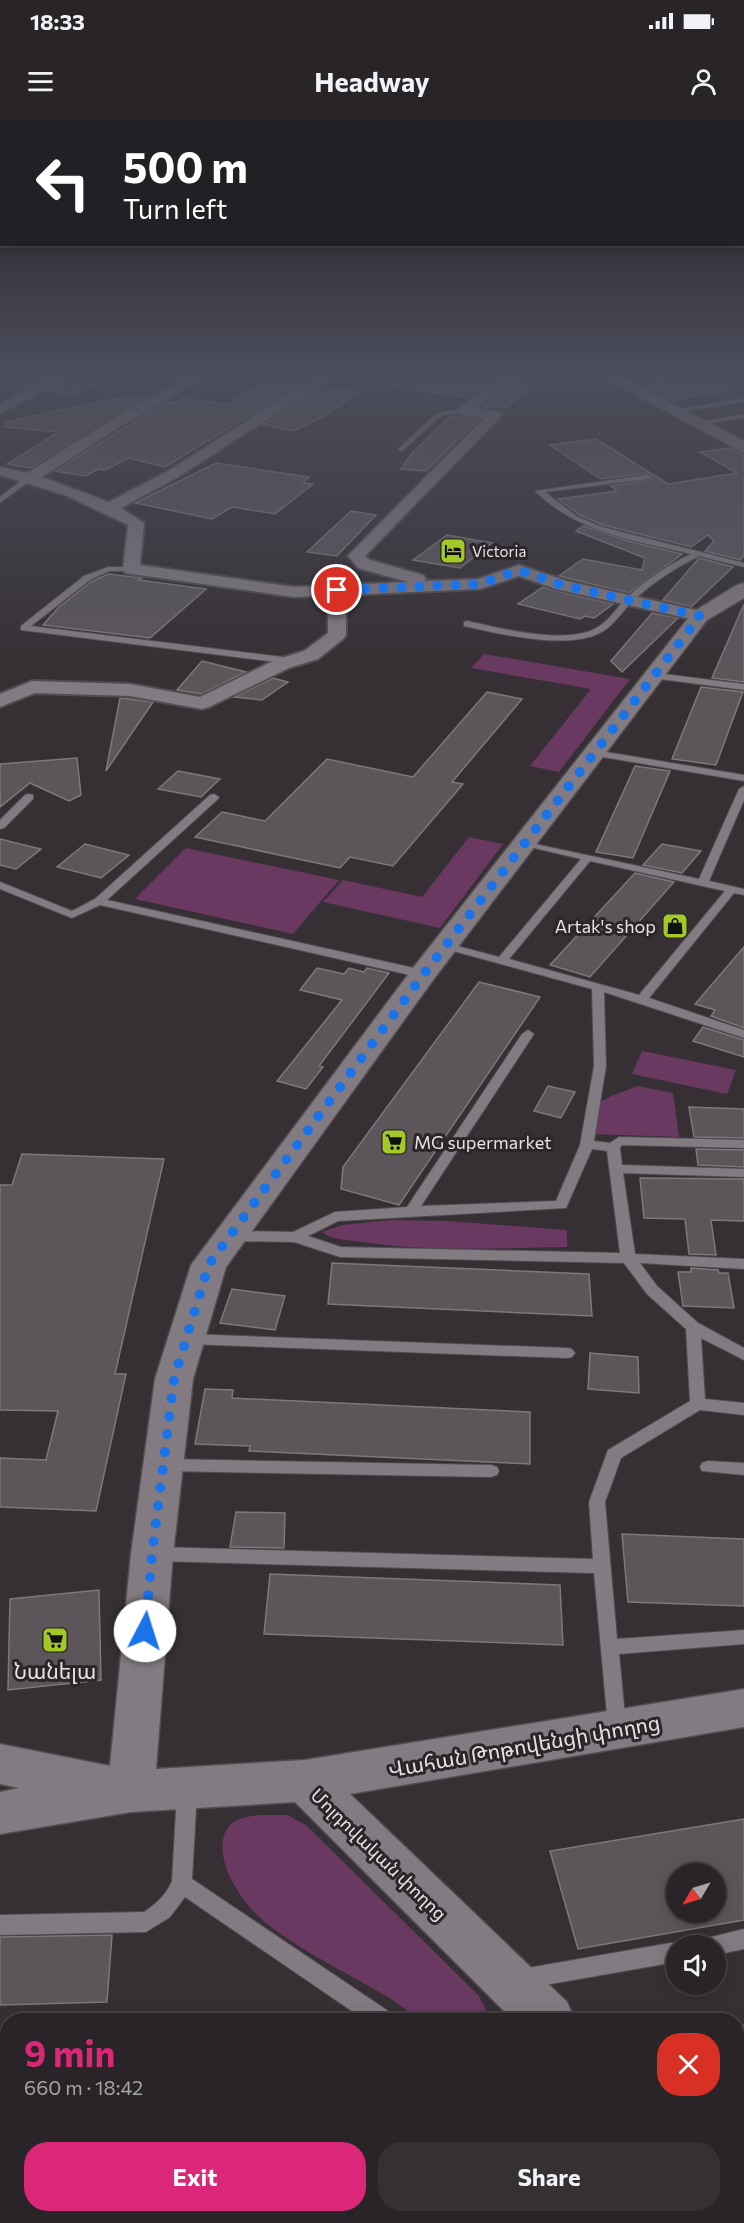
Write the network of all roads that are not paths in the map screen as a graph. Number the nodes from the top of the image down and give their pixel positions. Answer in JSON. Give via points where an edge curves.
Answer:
{"nodes":[{"id":1,"x":42,"y":470,"type":"edge"},
{"id":2,"x":179,"y":470,"type":"edge"},
{"id":3,"x":440,"y":470,"type":"edge"},
{"id":4,"x":0,"y":471,"type":"edge"},
{"id":5,"x":31,"y":477,"type":"junction"},
{"id":6,"x":646,"y":477,"type":"dead end"},
{"id":7,"x":0,"y":501,"type":"edge"},
{"id":8,"x":111,"y":507,"type":"junction"},
{"id":9,"x":698,"y":554,"type":"junction"},
{"id":10,"x":744,"y":566,"type":"edge"},
{"id":11,"x":131,"y":568,"type":"junction"},
{"id":12,"x":436,"y":586,"type":"junction"},
{"id":13,"x":744,"y":589,"type":"edge"},
{"id":14,"x":337,"y":590,"type":"junction"},
{"id":15,"x":629,"y":600,"type":"junction"},
{"id":16,"x":700,"y":616,"type":"junction"},
{"id":17,"x":467,"y":624,"type":"dead end"},
{"id":18,"x":291,"y":661,"type":"junction"},
{"id":19,"x":656,"y":676,"type":"junction"},
{"id":20,"x":744,"y":687,"type":"edge"},
{"id":21,"x":0,"y":701,"type":"edge"},
{"id":22,"x":594,"y":753,"type":"junction"},
{"id":23,"x":744,"y":778,"type":"edge"},
{"id":24,"x":744,"y":789,"type":"edge"},
{"id":25,"x":29,"y":797,"type":"dead end"},
{"id":26,"x":214,"y":797,"type":"dead end"},
{"id":27,"x":0,"y":826,"type":"edge"},
{"id":28,"x":525,"y":843,"type":"junction"},
{"id":29,"x":588,"y":857,"type":"junction"},
{"id":30,"x":703,"y":882,"type":"junction"},
{"id":31,"x":0,"y":885,"type":"edge"},
{"id":32,"x":738,"y":890,"type":"edge"},
{"id":33,"x":99,"y":901,"type":"junction"},
{"id":34,"x":446,"y":946,"type":"junction"},
{"id":35,"x":501,"y":961,"type":"junction"},
{"id":36,"x":423,"y":975,"type":"junction"},
{"id":37,"x":598,"y":987,"type":"junction"},
{"id":38,"x":642,"y":999,"type":"junction"},
{"id":39,"x":528,"y":1034,"type":"dead end"},
{"id":40,"x":744,"y":1034,"type":"edge"},
{"id":41,"x":744,"y":1144,"type":"edge"},
{"id":42,"x":587,"y":1145,"type":"junction"},
{"id":43,"x":613,"y":1147,"type":"junction"},
{"id":44,"x":616,"y":1169,"type":"junction"},
{"id":45,"x":744,"y":1173,"type":"edge"},
{"id":46,"x":411,"y":1211,"type":"junction"},
{"id":47,"x":231,"y":1236,"type":"junction"},
{"id":48,"x":295,"y":1237,"type":"junction"},
{"id":49,"x":628,"y":1258,"type":"junction"},
{"id":50,"x":744,"y":1264,"type":"edge"},
{"id":51,"x":693,"y":1327,"type":"junction"},
{"id":52,"x":186,"y":1339,"type":"junction"},
{"id":53,"x":567,"y":1353,"type":"dead end"},
{"id":54,"x":744,"y":1355,"type":"edge"},
{"id":55,"x":698,"y":1404,"type":"junction"},
{"id":56,"x":744,"y":1409,"type":"edge"},
{"id":57,"x":162,"y":1465,"type":"junction"},
{"id":58,"x":708,"y":1467,"type":"dead end"},
{"id":59,"x":744,"y":1469,"type":"edge"},
{"id":60,"x":491,"y":1471,"type":"dead end"},
{"id":61,"x":152,"y":1554,"type":"junction"},
{"id":62,"x":602,"y":1566,"type":"junction"},
{"id":63,"x":744,"y":1637,"type":"edge"},
{"id":64,"x":609,"y":1647,"type":"junction"},
{"id":65,"x":744,"y":1708,"type":"edge"},
{"id":66,"x":617,"y":1728,"type":"junction"},
{"id":67,"x":0,"y":1764,"type":"edge"},
{"id":68,"x":305,"y":1781,"type":"junction"},
{"id":69,"x":187,"y":1788,"type":"junction"},
{"id":70,"x":130,"y":1791,"type":"junction"},
{"id":71,"x":0,"y":1813,"type":"edge"},
{"id":72,"x":182,"y":1883,"type":"junction"},
{"id":73,"x":0,"y":1925,"type":"edge"},
{"id":74,"x":744,"y":1939,"type":"edge"},
{"id":75,"x":726,"y":1943,"type":"edge"},
{"id":76,"x":666,"y":1954,"type":"edge"},
{"id":77,"x":509,"y":1982,"type":"junction"},
{"id":78,"x":373,"y":2013,"type":"edge"},
{"id":79,"x":542,"y":2013,"type":"edge"}],
"edges":[{"from":1,"to":5,"type":"street"},
{"from":2,"to":8,"type":"street"},
{"from":3,"to":12,"type":"street","via":[[356,555],[364,564]]},
{"from":4,"to":5,"type":"street"},
{"from":5,"to":7,"type":"lane"},
{"from":5,"to":8,"type":"street"},
{"from":6,"to":9,"type":"lane","via":[[539,491],[575,519],[591,526]]},
{"from":8,"to":11,"type":"street","via":[[136,523]]},
{"from":9,"to":10,"type":"lane"},
{"from":9,"to":15,"type":"lane","via":[[673,565]]},
{"from":11,"to":14,"type":"street","via":[[294,592]]},
{"from":11,"to":18,"type":"lane","via":[[108,569],[87,578],[24,628]]},
{"from":12,"to":14,"type":"street"},
{"from":12,"to":15,"type":"street","via":[[480,584],[519,570],[562,585]]},
{"from":13,"to":16,"type":"street"},
{"from":14,"to":18,"type":"street","via":[[337,634],[311,655]]},
{"from":15,"to":16,"type":"street"},
{"from":15,"to":17,"type":"lane","via":[[601,629],[573,636],[552,638]]},
{"from":16,"to":19,"type":"street"},
{"from":18,"to":21,"type":"street","via":[[202,703],[130,690],[32,687]]},
{"from":19,"to":20,"type":"lane"},
{"from":19,"to":22,"type":"street"},
{"from":22,"to":23,"type":"lane"},
{"from":22,"to":28,"type":"street"},
{"from":24,"to":30,"type":"lane"},
{"from":25,"to":27,"type":"lane"},
{"from":26,"to":33,"type":"lane"},
{"from":28,"to":29,"type":"lane"},
{"from":28,"to":34,"type":"street"},
{"from":29,"to":30,"type":"lane"},
{"from":29,"to":35,"type":"lane"},
{"from":30,"to":32,"type":"lane"},
{"from":31,"to":33,"type":"lane","via":[[72,915]]},
{"from":32,"to":38,"type":"lane"},
{"from":33,"to":36,"type":"lane"},
{"from":34,"to":35,"type":"lane"},
{"from":34,"to":36,"type":"street"},
{"from":35,"to":37,"type":"lane"},
{"from":36,"to":47,"type":"street"},
{"from":37,"to":38,"type":"lane"},
{"from":37,"to":42,"type":"lane","via":[[600,1066]]},
{"from":38,"to":40,"type":"lane"},
{"from":39,"to":46,"type":"lane"},
{"from":41,"to":43,"type":"lane","via":[[619,1141]]},
{"from":42,"to":43,"type":"lane"},
{"from":42,"to":46,"type":"lane","via":[[561,1205]]},
{"from":43,"to":44,"type":"lane"},
{"from":44,"to":45,"type":"lane"},
{"from":44,"to":49,"type":"lane"},
{"from":46,"to":48,"type":"lane","via":[[335,1217]]},
{"from":47,"to":48,"type":"lane"},
{"from":47,"to":52,"type":"street","via":[[209,1264]]},
{"from":48,"to":49,"type":"lane","via":[[340,1252]]},
{"from":49,"to":50,"type":"lane"},
{"from":49,"to":51,"type":"lane","via":[[652,1290]]},
{"from":51,"to":54,"type":"lane"},
{"from":51,"to":55,"type":"lane"},
{"from":52,"to":53,"type":"lane"},
{"from":52,"to":57,"type":"street","via":[[174,1379]]},
{"from":55,"to":56,"type":"lane"},
{"from":55,"to":62,"type":"lane","via":[[614,1454],[597,1502]]},
{"from":57,"to":60,"type":"lane"},
{"from":57,"to":61,"type":"street"},
{"from":58,"to":59,"type":"lane"},
{"from":61,"to":62,"type":"lane"},
{"from":61,"to":70,"type":"street"},
{"from":62,"to":64,"type":"lane"},
{"from":63,"to":64,"type":"lane"},
{"from":64,"to":66,"type":"lane"},
{"from":65,"to":66,"type":"street","name":"Վահան Թոթովենցի փողոց"},
{"from":66,"to":68,"type":"street","name":"Վահան Թոթովենցի փողոց"},
{"from":67,"to":70,"type":"street"},
{"from":68,"to":69,"type":"street","name":"Մոլդովական փողոց"},
{"from":68,"to":77,"type":"street","name":"Մոլդովական փողոց"},
{"from":69,"to":70,"type":"street","name":"Մոլդովական փողոց"},
{"from":69,"to":72,"type":"lane"},
{"from":70,"to":71,"type":"street"},
{"from":72,"to":73,"type":"lane","via":[[164,1911],[146,1922]]},
{"from":72,"to":78,"type":"lane"},
{"from":74,"to":75,"type":"lane"},
{"from":76,"to":77,"type":"lane"},
{"from":77,"to":79,"type":"street","name":"Մոլդովական փողոց"}]}
